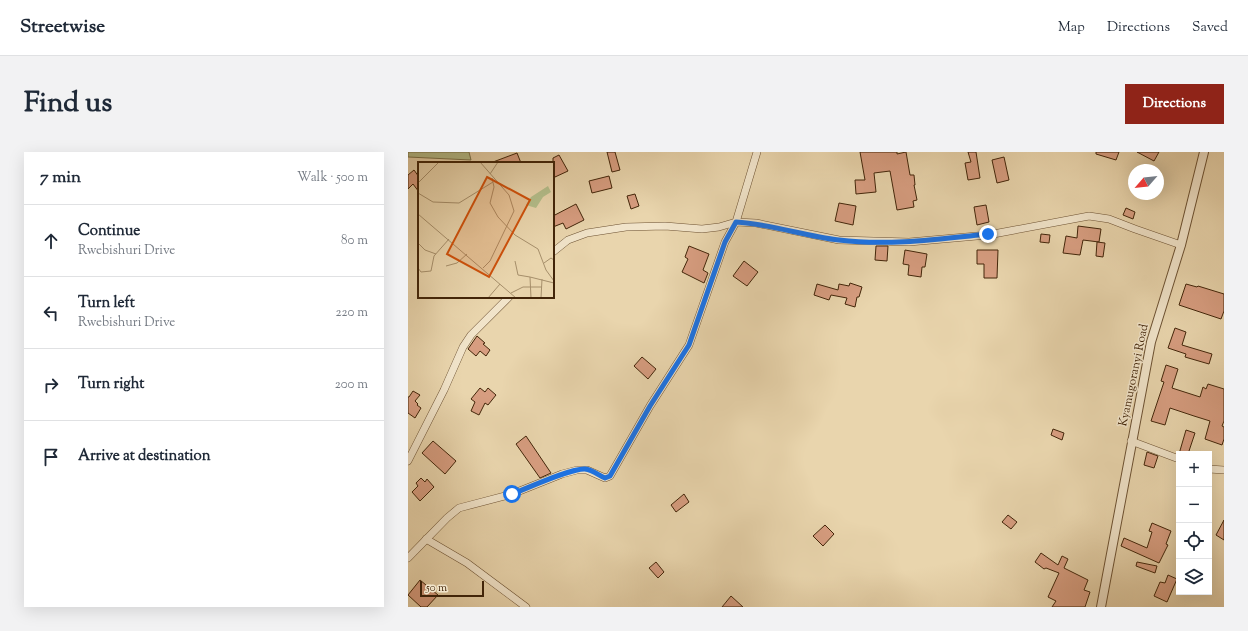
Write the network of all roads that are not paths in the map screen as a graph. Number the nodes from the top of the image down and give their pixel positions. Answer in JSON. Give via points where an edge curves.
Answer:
{"nodes":[{"id":1,"x":757,"y":152,"type":"edge"},
{"id":2,"x":1204,"y":152,"type":"edge"},
{"id":3,"x":736,"y":222,"type":"junction"},
{"id":4,"x":1181,"y":245,"type":"junction"},
{"id":5,"x":554,"y":251,"type":"edge"},
{"id":6,"x":508,"y":298,"type":"edge"},
{"id":7,"x":1132,"y":441,"type":"junction"},
{"id":8,"x":1176,"y":458,"type":"edge"},
{"id":9,"x":408,"y":460,"type":"edge"},
{"id":10,"x":1212,"y":469,"type":"edge"},
{"id":11,"x":1224,"y":470,"type":"edge"},
{"id":12,"x":426,"y":540,"type":"junction"},
{"id":13,"x":408,"y":558,"type":"edge"},
{"id":14,"x":526,"y":607,"type":"edge"},
{"id":15,"x":1101,"y":607,"type":"edge"}],
"edges":[{"from":1,"to":3,"type":"street"},
{"from":2,"to":4,"type":"street","name":"Kyamugoranyi Road"},
{"from":3,"to":4,"type":"street","via":[[756,223],[839,240],[909,242],[988,234],[1089,216],[1109,219]]},
{"from":3,"to":5,"type":"street","via":[[702,229],[665,226],[626,227],[587,233],[568,240]]},
{"from":3,"to":12,"type":"street","via":[[725,242],[689,345],[610,476],[605,478],[587,470],[577,470],[512,494],[470,504],[454,512]]},
{"from":4,"to":7,"type":"street","name":"Kyamugoranyi Road","via":[[1151,342]]},
{"from":6,"to":9,"type":"street","via":[[471,335],[463,347]]},
{"from":7,"to":8,"type":"street"},
{"from":7,"to":15,"type":"street","name":"Kyamugoranyi Road"},
{"from":10,"to":11,"type":"street"},
{"from":12,"to":13,"type":"street"},
{"from":12,"to":14,"type":"street","via":[[467,564]]}]}
